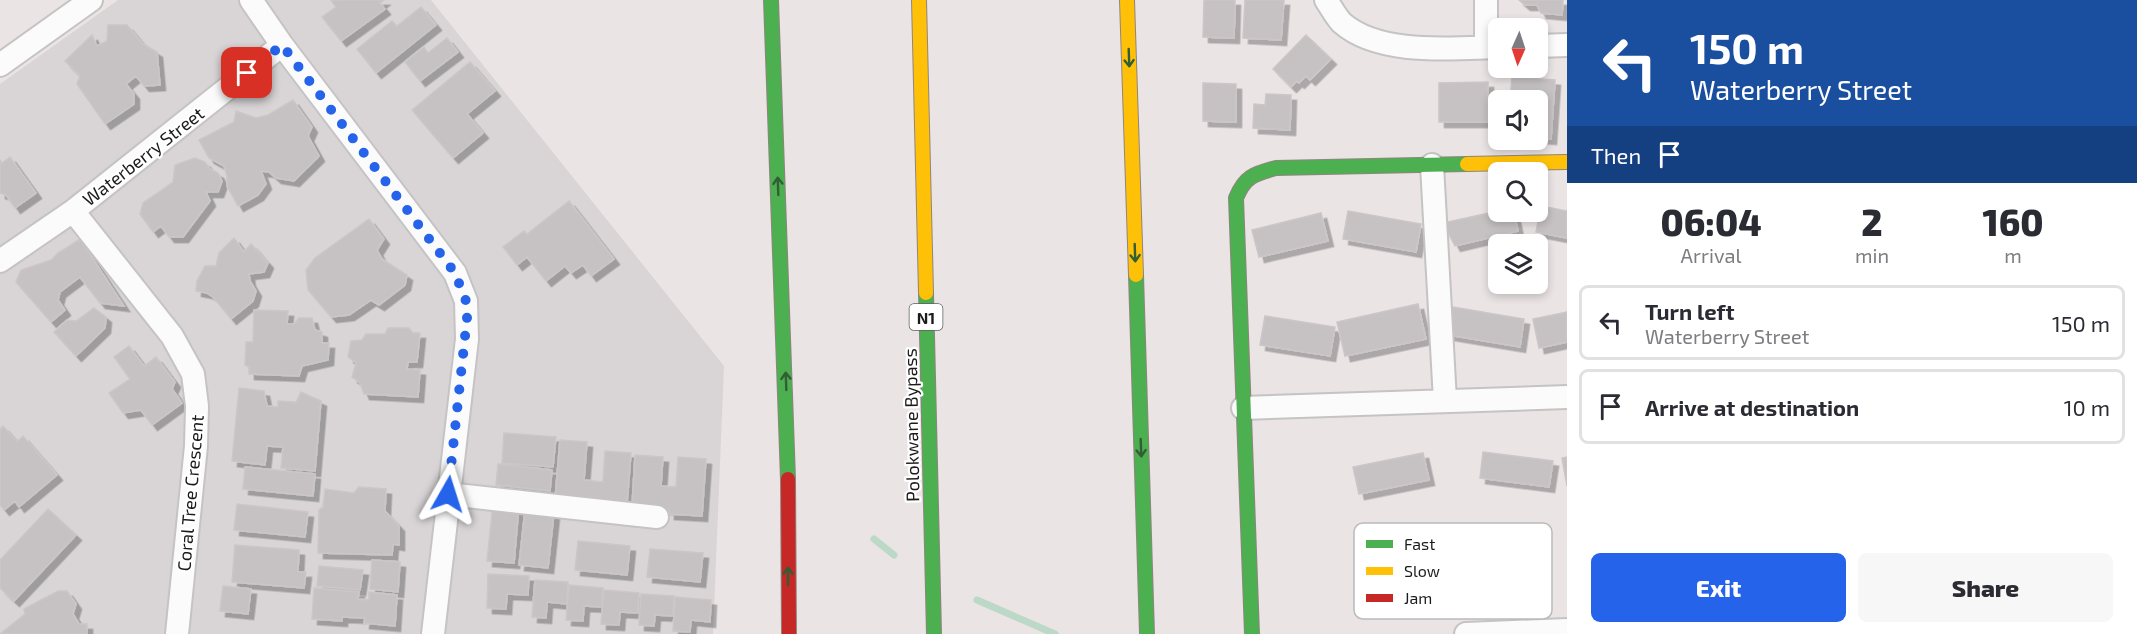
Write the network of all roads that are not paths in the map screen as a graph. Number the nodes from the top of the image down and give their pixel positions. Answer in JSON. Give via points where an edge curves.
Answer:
{"nodes":[{"id":1,"x":91,"y":0,"type":"edge"},
{"id":2,"x":251,"y":0,"type":"edge"},
{"id":3,"x":771,"y":0,"type":"edge"},
{"id":4,"x":919,"y":0,"type":"edge"},
{"id":5,"x":1127,"y":0,"type":"edge"},
{"id":6,"x":1326,"y":0,"type":"edge"},
{"id":7,"x":1486,"y":0,"type":"edge"},
{"id":8,"x":1488,"y":18,"type":"edge"},
{"id":9,"x":282,"y":45,"type":"junction"},
{"id":10,"x":1567,"y":45,"type":"edge"},
{"id":11,"x":1548,"y":46,"type":"edge"},
{"id":12,"x":1488,"y":47,"type":"edge"},
{"id":13,"x":0,"y":65,"type":"edge"},
{"id":14,"x":1567,"y":162,"type":"edge"},
{"id":15,"x":1432,"y":165,"type":"junction"},
{"id":16,"x":73,"y":211,"type":"junction"},
{"id":17,"x":0,"y":261,"type":"edge"},
{"id":18,"x":1567,"y":397,"type":"edge"},
{"id":19,"x":1445,"y":401,"type":"junction"},
{"id":20,"x":1243,"y":408,"type":"junction"},
{"id":21,"x":448,"y":494,"type":"junction"},
{"id":22,"x":657,"y":518,"type":"dead end"},
{"id":23,"x":1567,"y":630,"type":"edge"},
{"id":24,"x":177,"y":634,"type":"edge"},
{"id":25,"x":433,"y":634,"type":"edge"},
{"id":26,"x":789,"y":634,"type":"edge"},
{"id":27,"x":934,"y":634,"type":"edge"},
{"id":28,"x":1148,"y":634,"type":"edge"},
{"id":29,"x":1252,"y":634,"type":"edge"},
{"id":30,"x":1466,"y":634,"type":"edge"}],
"edges":[{"from":1,"to":13,"type":"street"},
{"from":2,"to":9,"type":"street"},
{"from":26,"to":3,"type":"main road","one_way":true,"via":[[787,422]]},
{"from":4,"to":27,"type":"main road","name":"Polokwane Bypass","number":"N1"},
{"from":5,"to":28,"type":"main road","one_way":true},
{"from":6,"to":12,"type":"street","via":[[1342,22],[1368,39],[1422,50]]},
{"from":7,"to":8,"type":"street"},
{"from":9,"to":16,"type":"street","name":"Waterberry Street"},
{"from":9,"to":21,"type":"street","via":[[455,273],[466,301],[466,339]]},
{"from":10,"to":11,"type":"street"},
{"from":14,"to":15,"type":"main road"},
{"from":15,"to":19,"type":"street"},
{"from":15,"to":20,"type":"main road","via":[[1276,168],[1249,176],[1241,184],[1236,198]]},
{"from":16,"to":17,"type":"street","name":"Waterberry Street"},
{"from":16,"to":24,"type":"street","name":"Coral Tree Crescent","via":[[172,336],[193,374],[196,446]]},
{"from":18,"to":19,"type":"street"},
{"from":19,"to":20,"type":"street"},
{"from":20,"to":29,"type":"main road"},
{"from":21,"to":22,"type":"street"},
{"from":21,"to":25,"type":"street"},
{"from":23,"to":30,"type":"street"}]}
